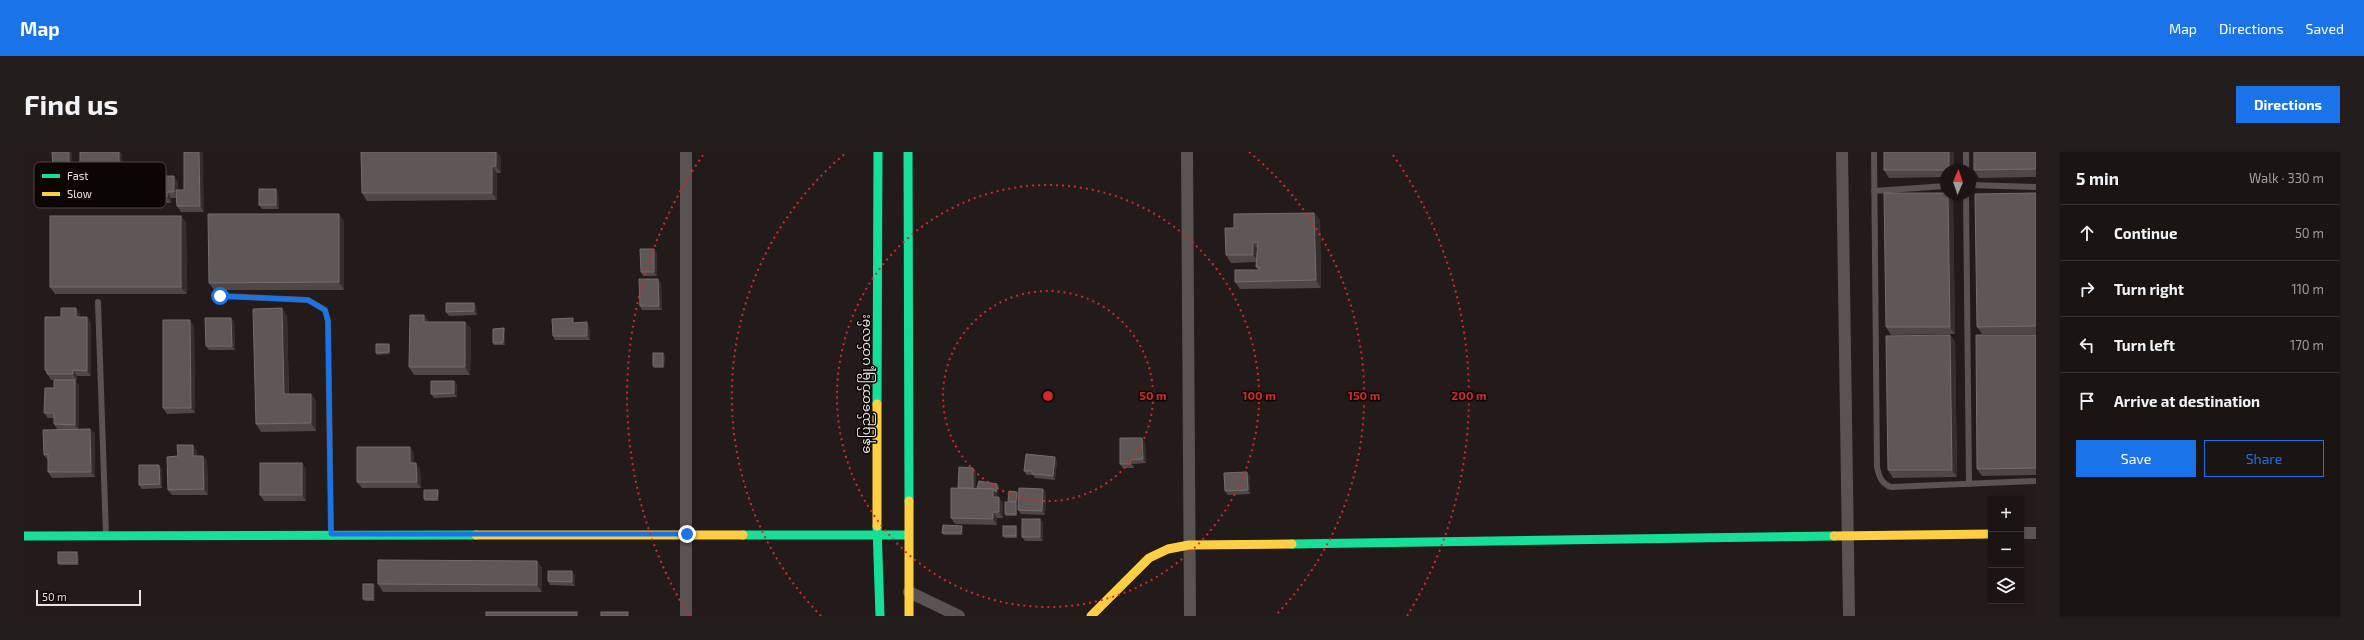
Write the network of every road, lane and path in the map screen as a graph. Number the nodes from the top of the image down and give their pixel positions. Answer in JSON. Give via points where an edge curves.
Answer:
{"nodes":[{"id":1,"x":686,"y":152,"type":"edge"},
{"id":2,"x":878,"y":152,"type":"edge"},
{"id":3,"x":908,"y":152,"type":"edge"},
{"id":4,"x":1187,"y":152,"type":"edge"},
{"id":5,"x":1842,"y":152,"type":"edge"},
{"id":6,"x":1874,"y":152,"type":"edge"},
{"id":7,"x":1966,"y":152,"type":"edge"},
{"id":8,"x":1966,"y":164,"type":"edge"},
{"id":9,"x":1976,"y":185,"type":"edge"},
{"id":10,"x":1940,"y":186,"type":"edge"},
{"id":11,"x":2036,"y":187,"type":"edge"},
{"id":12,"x":1874,"y":191,"type":"junction"},
{"id":13,"x":1966,"y":200,"type":"edge"},
{"id":14,"x":220,"y":296,"type":"edge"},
{"id":15,"x":98,"y":302,"type":"dead end"},
{"id":16,"x":2036,"y":481,"type":"edge"},
{"id":17,"x":1969,"y":484,"type":"junction"},
{"id":18,"x":2024,"y":533,"type":"edge"},
{"id":19,"x":2036,"y":533,"type":"edge"},
{"id":20,"x":331,"y":534,"type":"junction"},
{"id":21,"x":687,"y":534,"type":"junction"},
{"id":22,"x":878,"y":534,"type":"junction"},
{"id":23,"x":1988,"y":534,"type":"edge"},
{"id":24,"x":908,"y":535,"type":"junction"},
{"id":25,"x":24,"y":536,"type":"edge"},
{"id":26,"x":106,"y":536,"type":"junction"},
{"id":27,"x":1848,"y":536,"type":"junction"},
{"id":28,"x":1189,"y":546,"type":"junction"},
{"id":29,"x":909,"y":592,"type":"junction"},
{"id":30,"x":686,"y":616,"type":"edge"},
{"id":31,"x":880,"y":616,"type":"edge"},
{"id":32,"x":909,"y":616,"type":"edge"},
{"id":33,"x":959,"y":616,"type":"edge"},
{"id":34,"x":1091,"y":616,"type":"edge"},
{"id":35,"x":1190,"y":616,"type":"edge"},
{"id":36,"x":1849,"y":616,"type":"edge"}],
"edges":[{"from":1,"to":21,"type":"street"},
{"from":2,"to":22,"type":"street","name":"နေပြည်တော်မြို့ပတ်လမ်း"},
{"from":3,"to":24,"type":"street"},
{"from":4,"to":28,"type":"street"},
{"from":5,"to":27,"type":"street"},
{"from":6,"to":12,"type":"lane"},
{"from":7,"to":8,"type":"lane"},
{"from":9,"to":11,"type":"lane"},
{"from":10,"to":12,"type":"lane"},
{"from":12,"to":17,"type":"lane","via":[[1878,474],[1886,485],[1891,487]]},
{"from":13,"to":17,"type":"lane"},
{"from":14,"to":20,"type":"lane","via":[[308,300],[325,310],[328,321]]},
{"from":15,"to":26,"type":"lane"},
{"from":16,"to":17,"type":"lane"},
{"from":18,"to":19,"type":"street"},
{"from":20,"to":21,"type":"street"},
{"from":20,"to":26,"type":"street"},
{"from":21,"to":22,"type":"street"},
{"from":21,"to":30,"type":"street"},
{"from":22,"to":24,"type":"street"},
{"from":22,"to":31,"type":"street","name":"နေပြည်တော်မြို့ပတ်လမ်း"},
{"from":23,"to":27,"type":"street"},
{"from":24,"to":29,"type":"street"},
{"from":25,"to":26,"type":"street"},
{"from":27,"to":28,"type":"street"},
{"from":27,"to":36,"type":"street"},
{"from":28,"to":34,"type":"street","via":[[1168,549],[1149,558]]},
{"from":28,"to":35,"type":"street"},
{"from":29,"to":32,"type":"street"},
{"from":29,"to":33,"type":"street"}]}
